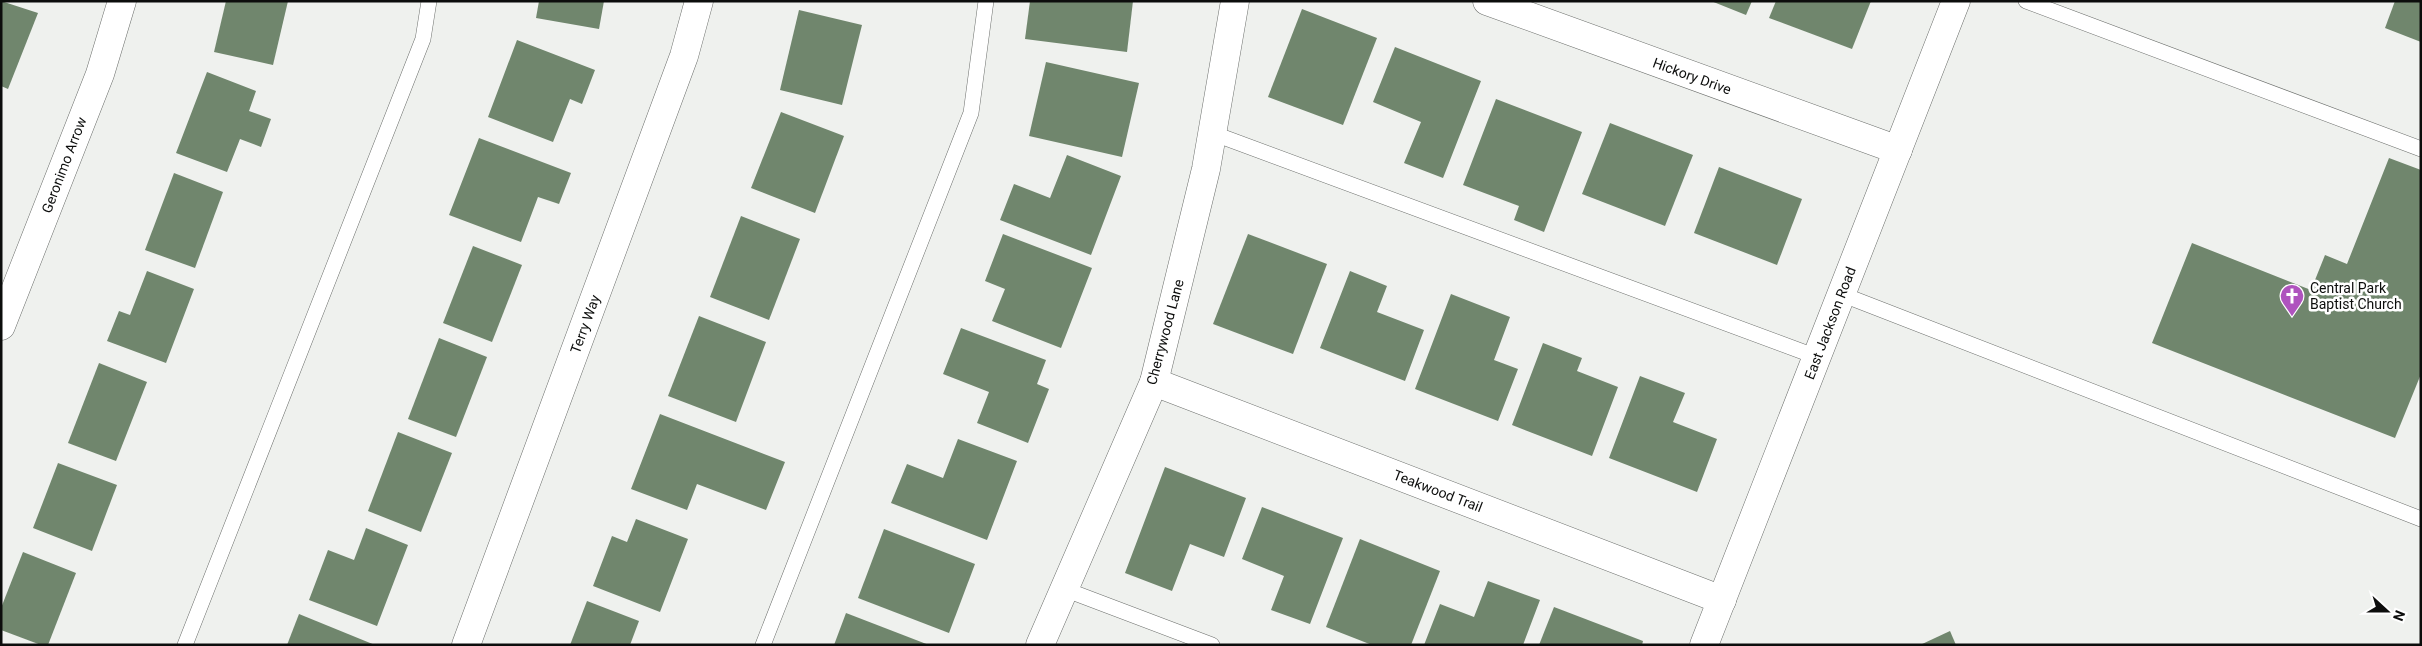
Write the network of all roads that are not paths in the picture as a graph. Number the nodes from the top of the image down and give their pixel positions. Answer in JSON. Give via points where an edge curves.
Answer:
{"nodes":[{"id":1,"x":122,"y":1,"type":"edge"},
{"id":2,"x":429,"y":1,"type":"edge"},
{"id":3,"x":699,"y":1,"type":"edge"},
{"id":4,"x":986,"y":1,"type":"edge"},
{"id":5,"x":1235,"y":1,"type":"edge"},
{"id":6,"x":1487,"y":1,"type":"edge"},
{"id":7,"x":1956,"y":1,"type":"edge"},
{"id":8,"x":2026,"y":1,"type":"edge"},
{"id":9,"x":1212,"y":133,"type":"junction"},
{"id":10,"x":2421,"y":149,"type":"edge"},
{"id":11,"x":1898,"y":150,"type":"junction"},
{"id":12,"x":1841,"y":294,"type":"junction"},
{"id":13,"x":1,"y":326,"type":"edge"},
{"id":14,"x":1817,"y":357,"type":"junction"},
{"id":15,"x":1154,"y":382,"type":"junction"},
{"id":16,"x":2421,"y":519,"type":"edge"},
{"id":17,"x":1064,"y":589,"type":"junction"},
{"id":18,"x":1722,"y":600,"type":"junction"},
{"id":19,"x":185,"y":645,"type":"edge"},
{"id":20,"x":466,"y":645,"type":"edge"},
{"id":21,"x":763,"y":645,"type":"edge"},
{"id":22,"x":1040,"y":645,"type":"edge"},
{"id":23,"x":1212,"y":645,"type":"edge"},
{"id":24,"x":1704,"y":645,"type":"edge"}],
"edges":[{"from":1,"to":13,"type":"street","name":"Geronimo Arrow","via":[[100,74]]},
{"from":2,"to":19,"type":"lane","via":[[420,48]]},
{"from":3,"to":20,"type":"street","name":"Terry Way","via":[[681,65]]},
{"from":4,"to":21,"type":"lane","via":[[971,113]]},
{"from":5,"to":9,"type":"street","name":"Cherrywood Lane"},
{"from":6,"to":11,"type":"street","name":"Hickory Drive"},
{"from":7,"to":11,"type":"street","name":"East Jackson Road"},
{"from":8,"to":10,"type":"lane"},
{"from":9,"to":14,"type":"lane"},
{"from":9,"to":15,"type":"street","name":"Cherrywood Lane"},
{"from":11,"to":12,"type":"street","name":"East Jackson Road"},
{"from":12,"to":14,"type":"street","name":"East Jackson Road"},
{"from":12,"to":16,"type":"lane"},
{"from":14,"to":18,"type":"street","name":"East Jackson Road"},
{"from":15,"to":17,"type":"street","name":"Cherrywood Lane"},
{"from":15,"to":18,"type":"street","name":"Teakwood Trail"},
{"from":17,"to":22,"type":"street","name":"Cherrywood Lane"},
{"from":17,"to":23,"type":"lane"},
{"from":18,"to":24,"type":"street","name":"East Jackson Road"}]}
